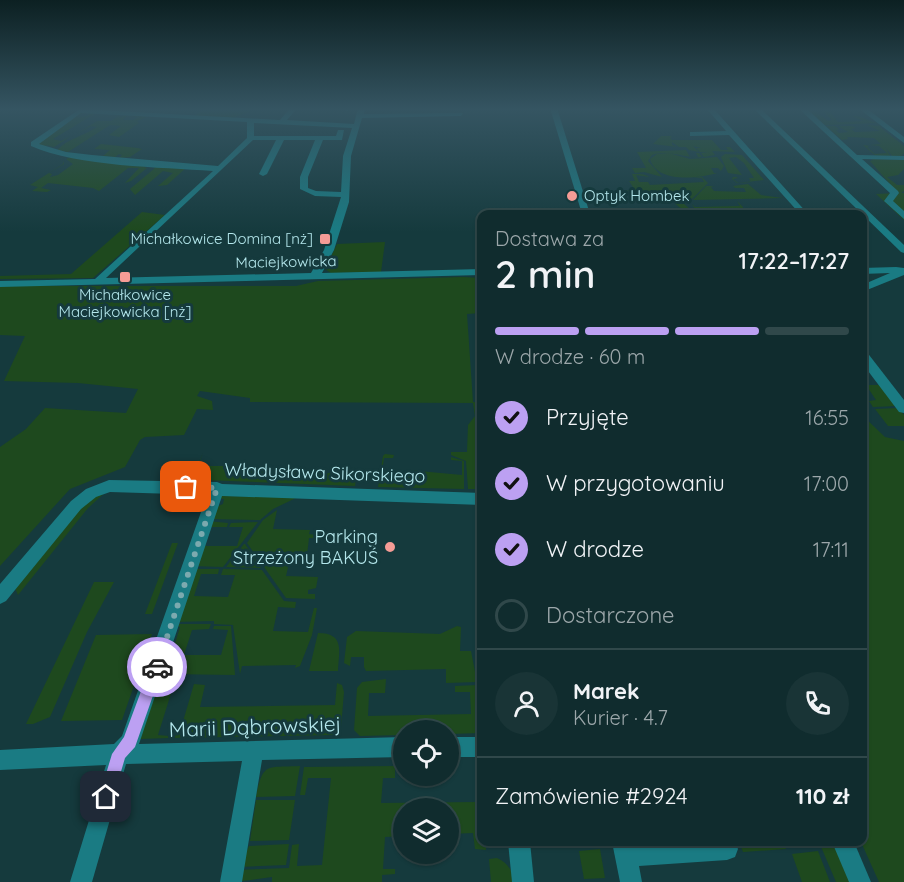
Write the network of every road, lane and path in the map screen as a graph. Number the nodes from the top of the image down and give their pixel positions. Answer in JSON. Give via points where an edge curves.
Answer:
{"nodes":[{"id":1,"x":44,"y":149,"type":"edge"},
{"id":2,"x":240,"y":149,"type":"edge"},
{"id":3,"x":275,"y":149,"type":"edge"},
{"id":4,"x":315,"y":149,"type":"edge"},
{"id":5,"x":350,"y":149,"type":"edge"},
{"id":6,"x":566,"y":149,"type":"edge"},
{"id":7,"x":746,"y":149,"type":"edge"},
{"id":8,"x":799,"y":149,"type":"edge"},
{"id":9,"x":847,"y":149,"type":"edge"},
{"id":10,"x":856,"y":157,"type":"junction"},
{"id":11,"x":904,"y":158,"type":"edge"},
{"id":12,"x":220,"y":169,"type":"junction"},
{"id":13,"x":262,"y":174,"type":"dead end"},
{"id":14,"x":346,"y":195,"type":"junction"},
{"id":15,"x":585,"y":210,"type":"edge"},
{"id":16,"x":800,"y":210,"type":"edge"},
{"id":17,"x":862,"y":210,"type":"edge"},
{"id":18,"x":867,"y":214,"type":"edge"},
{"id":19,"x":904,"y":216,"type":"edge"},
{"id":20,"x":904,"y":250,"type":"edge"},
{"id":21,"x":904,"y":270,"type":"edge"},
{"id":22,"x":867,"y":271,"type":"edge"},
{"id":23,"x":477,"y":272,"type":"edge"},
{"id":24,"x":315,"y":276,"type":"junction"},
{"id":25,"x":95,"y":281,"type":"junction"},
{"id":26,"x":0,"y":284,"type":"edge"},
{"id":27,"x":867,"y":287,"type":"edge"},
{"id":28,"x":867,"y":361,"type":"edge"},
{"id":29,"x":904,"y":409,"type":"edge"},
{"id":30,"x":217,"y":488,"type":"junction"},
{"id":31,"x":477,"y":498,"type":"edge"},
{"id":32,"x":0,"y":596,"type":"edge"},
{"id":33,"x":393,"y":747,"type":"edge"},
{"id":34,"x":459,"y":747,"type":"edge"},
{"id":35,"x":477,"y":747,"type":"edge"},
{"id":36,"x":254,"y":750,"type":"junction"},
{"id":37,"x":119,"y":754,"type":"junction"},
{"id":38,"x":0,"y":760,"type":"edge"},
{"id":39,"x":519,"y":846,"type":"edge"},
{"id":40,"x":845,"y":846,"type":"edge"},
{"id":41,"x":625,"y":849,"type":"edge"},
{"id":42,"x":727,"y":849,"type":"dead end"},
{"id":43,"x":81,"y":882,"type":"edge"},
{"id":44,"x":231,"y":882,"type":"edge"},
{"id":45,"x":523,"y":882,"type":"edge"},
{"id":46,"x":631,"y":882,"type":"edge"},
{"id":47,"x":860,"y":882,"type":"edge"}],
"edges":[{"from":1,"to":12,"type":"street"},
{"from":2,"to":12,"type":"street"},
{"from":3,"to":13,"type":"street"},
{"from":4,"to":14,"type":"street","via":[[304,177],[304,189]]},
{"from":5,"to":14,"type":"street"},
{"from":6,"to":15,"type":"street"},
{"from":7,"to":16,"type":"street"},
{"from":8,"to":17,"type":"street"},
{"from":9,"to":10,"type":"street"},
{"from":10,"to":11,"type":"street"},
{"from":10,"to":19,"type":"street","via":[[895,194],[888,201]]},
{"from":12,"to":25,"type":"street"},
{"from":14,"to":24,"type":"street","via":[[331,243]]},
{"from":18,"to":20,"type":"street"},
{"from":21,"to":22,"type":"street"},
{"from":21,"to":27,"type":"street"},
{"from":23,"to":24,"type":"street","name":"Maciejkowicka"},
{"from":24,"to":25,"type":"street","name":"Maciejkowicka"},
{"from":25,"to":26,"type":"street","name":"Maciejkowicka"},
{"from":28,"to":29,"type":"street"},
{"from":30,"to":31,"type":"street","name":"Władysława Sikorskiego"},
{"from":30,"to":32,"type":"street","name":"Władysława Sikorskiego","via":[[113,486],[91,493],[76,505]]},
{"from":30,"to":37,"type":"street","via":[[148,694],[130,742]]},
{"from":33,"to":36,"type":"street","name":"Marii Dąbrowskiej"},
{"from":34,"to":35,"type":"street"},
{"from":36,"to":37,"type":"street","name":"Marii Dąbrowskiej"},
{"from":36,"to":44,"type":"street"},
{"from":37,"to":38,"type":"street","name":"Marii Dąbrowskiej"},
{"from":37,"to":43,"type":"street"},
{"from":39,"to":45,"type":"street"},
{"from":40,"to":47,"type":"street"},
{"from":41,"to":42,"type":"street"},
{"from":41,"to":46,"type":"street"}]}
